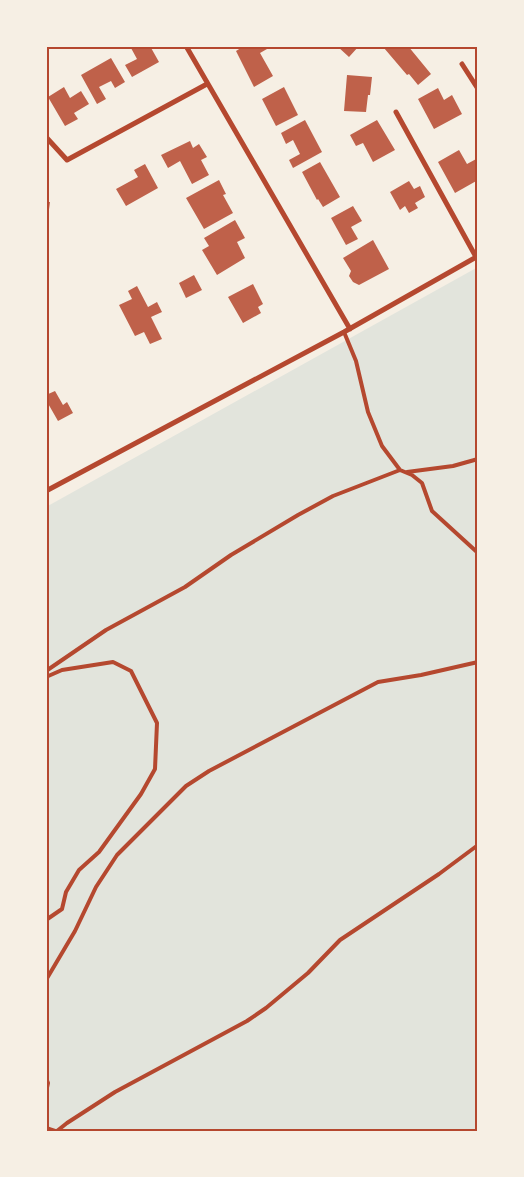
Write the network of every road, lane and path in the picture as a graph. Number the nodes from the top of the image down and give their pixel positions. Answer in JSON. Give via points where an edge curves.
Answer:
{"nodes":[{"id":1,"x":186,"y":46,"type":"edge"},
{"id":2,"x":462,"y":64,"type":"dead end"},
{"id":3,"x":207,"y":84,"type":"junction"},
{"id":4,"x":478,"y":89,"type":"edge"},
{"id":5,"x":396,"y":112,"type":"dead end"},
{"id":6,"x":46,"y":137,"type":"edge"},
{"id":7,"x":477,"y":256,"type":"edge"},
{"id":8,"x":350,"y":329,"type":"junction"},
{"id":9,"x":344,"y":332,"type":"junction"},
{"id":10,"x":478,"y":459,"type":"edge"},
{"id":11,"x":400,"y":470,"type":"junction"},
{"id":12,"x":406,"y":472,"type":"junction"},
{"id":13,"x":46,"y":491,"type":"edge"},
{"id":14,"x":478,"y":553,"type":"edge"},
{"id":15,"x":478,"y":662,"type":"edge"},
{"id":16,"x":46,"y":671,"type":"edge"},
{"id":17,"x":46,"y":677,"type":"edge"},
{"id":18,"x":478,"y":845,"type":"edge"},
{"id":19,"x":46,"y":920,"type":"edge"},
{"id":20,"x":46,"y":980,"type":"edge"},
{"id":21,"x":46,"y":1078,"type":"edge"},
{"id":22,"x":46,"y":1092,"type":"edge"},
{"id":23,"x":67,"y":1123,"type":"junction"},
{"id":24,"x":46,"y":1128,"type":"edge"},
{"id":25,"x":56,"y":1131,"type":"edge"},
{"id":26,"x":64,"y":1131,"type":"edge"}],
"edges":[{"from":1,"to":3,"type":"street"},
{"from":2,"to":4,"type":"street"},
{"from":3,"to":6,"type":"street","via":[[68,160]]},
{"from":3,"to":8,"type":"street"},
{"from":5,"to":7,"type":"street"},
{"from":7,"to":8,"type":"street"},
{"from":8,"to":9,"type":"street"},
{"from":9,"to":11,"type":"lane","via":[[356,361],[368,412],[382,446]]},
{"from":9,"to":13,"type":"street"},
{"from":10,"to":12,"type":"lane"},
{"from":11,"to":12,"type":"lane"},
{"from":11,"to":16,"type":"lane","via":[[333,496],[298,515],[230,555],[186,587],[106,630]]},
{"from":12,"to":14,"type":"lane","via":[[422,483],[432,511]]},
{"from":15,"to":20,"type":"lane","via":[[378,682],[186,786],[118,855],[96,887]]},
{"from":17,"to":19,"type":"lane","via":[[62,670],[113,662],[130,670],[157,723],[155,769],[141,794],[99,852],[79,870],[66,892],[62,909]]},
{"from":18,"to":23,"type":"lane","via":[[340,940],[308,973],[247,1021],[115,1092]]},
{"from":21,"to":22,"type":"lane"},
{"from":23,"to":25,"type":"lane"},
{"from":23,"to":26,"type":"lane"},
{"from":24,"to":25,"type":"lane"}]}
